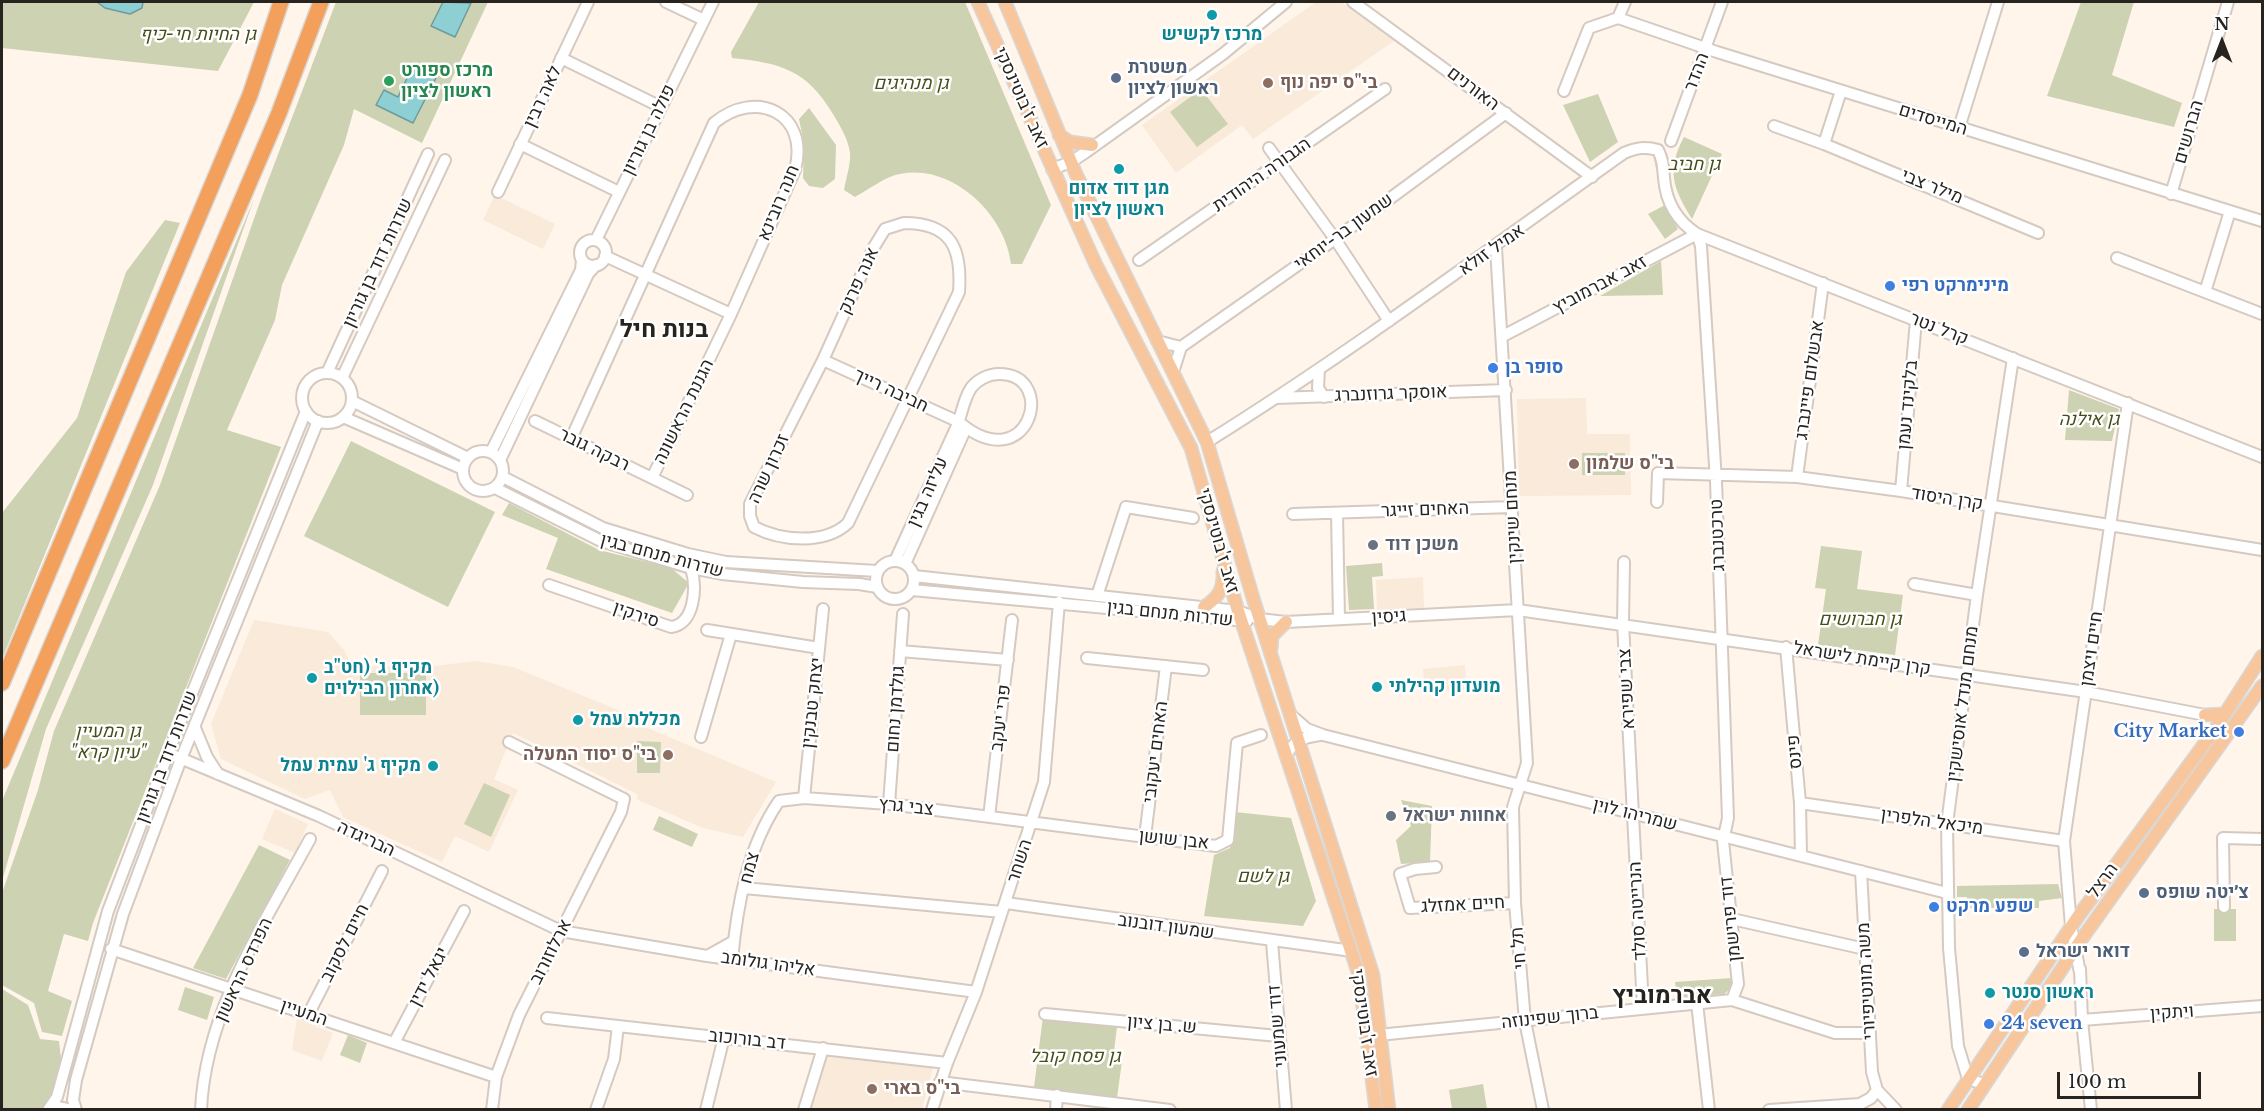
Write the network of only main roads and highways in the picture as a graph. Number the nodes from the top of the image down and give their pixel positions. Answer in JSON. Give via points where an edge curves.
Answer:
{"nodes":[{"id":1,"x":281,"y":2,"type":"edge"},
{"id":2,"x":321,"y":2,"type":"edge"},
{"id":3,"x":978,"y":2,"type":"edge"},
{"id":4,"x":1005,"y":2,"type":"edge"},
{"id":5,"x":1058,"y":134,"type":"junction"},
{"id":6,"x":1094,"y":144,"type":"road end"},
{"id":7,"x":1222,"y":555,"type":"junction"},
{"id":8,"x":1204,"y":607,"type":"road end"},
{"id":9,"x":1286,"y":622,"type":"road end"},
{"id":10,"x":1270,"y":653,"type":"junction"},
{"id":11,"x":2262,"y":656,"type":"edge"},
{"id":12,"x":2,"y":682,"type":"edge"},
{"id":13,"x":2262,"y":686,"type":"edge"},
{"id":14,"x":2225,"y":714,"type":"junction"},
{"id":15,"x":2216,"y":728,"type":"junction"},
{"id":16,"x":2,"y":761,"type":"edge"},
{"id":17,"x":1374,"y":1035,"type":"junction"},
{"id":18,"x":1376,"y":1110,"type":"edge"},
{"id":19,"x":1389,"y":1110,"type":"edge"},
{"id":20,"x":1948,"y":1110,"type":"edge"},
{"id":21,"x":1968,"y":1110,"type":"edge"}],
"edges":[{"from":1,"to":12,"type":"highway","via":[[250,95]]},
{"from":2,"to":16,"type":"highway","via":[[275,124]]},
{"from":3,"to":7,"type":"main road","name":"זאב ז'בוטינסקי","via":[[1096,265],[1191,448]]},
{"from":4,"to":5,"type":"main road","name":"זאב ז'בוטינסקי"},
{"from":5,"to":6,"type":"main road","via":[[1070,142]]},
{"from":5,"to":10,"type":"main road","name":"זאב ז'בוטינסקי","via":[[1207,442]]},
{"from":7,"to":8,"type":"main road","via":[[1223,586],[1218,599]]},
{"from":7,"to":17,"type":"main road","name":"זאב ז'בוטינסקי","via":[[1352,951]]},
{"from":9,"to":10,"type":"main road","via":[[1272,636]]},
{"from":10,"to":17,"type":"main road","name":"זאב ז'בוטינסקי","via":[[1372,975]]},
{"from":11,"to":14,"type":"main road","name":"הרצל"},
{"from":13,"to":21,"type":"main road","name":"הרצל","via":[[2078,944]]},
{"from":14,"to":15,"type":"main road","name":"הרצל"},
{"from":14,"to":15,"type":"main road","via":[[2205,716]]},
{"from":15,"to":20,"type":"main road","name":"הרצל","via":[[2088,902]]},
{"from":17,"to":18,"type":"main road","name":"זאב ז'בוטינסקי"},
{"from":17,"to":19,"type":"main road","name":"זאב ז'בוטינסקי"}]}
